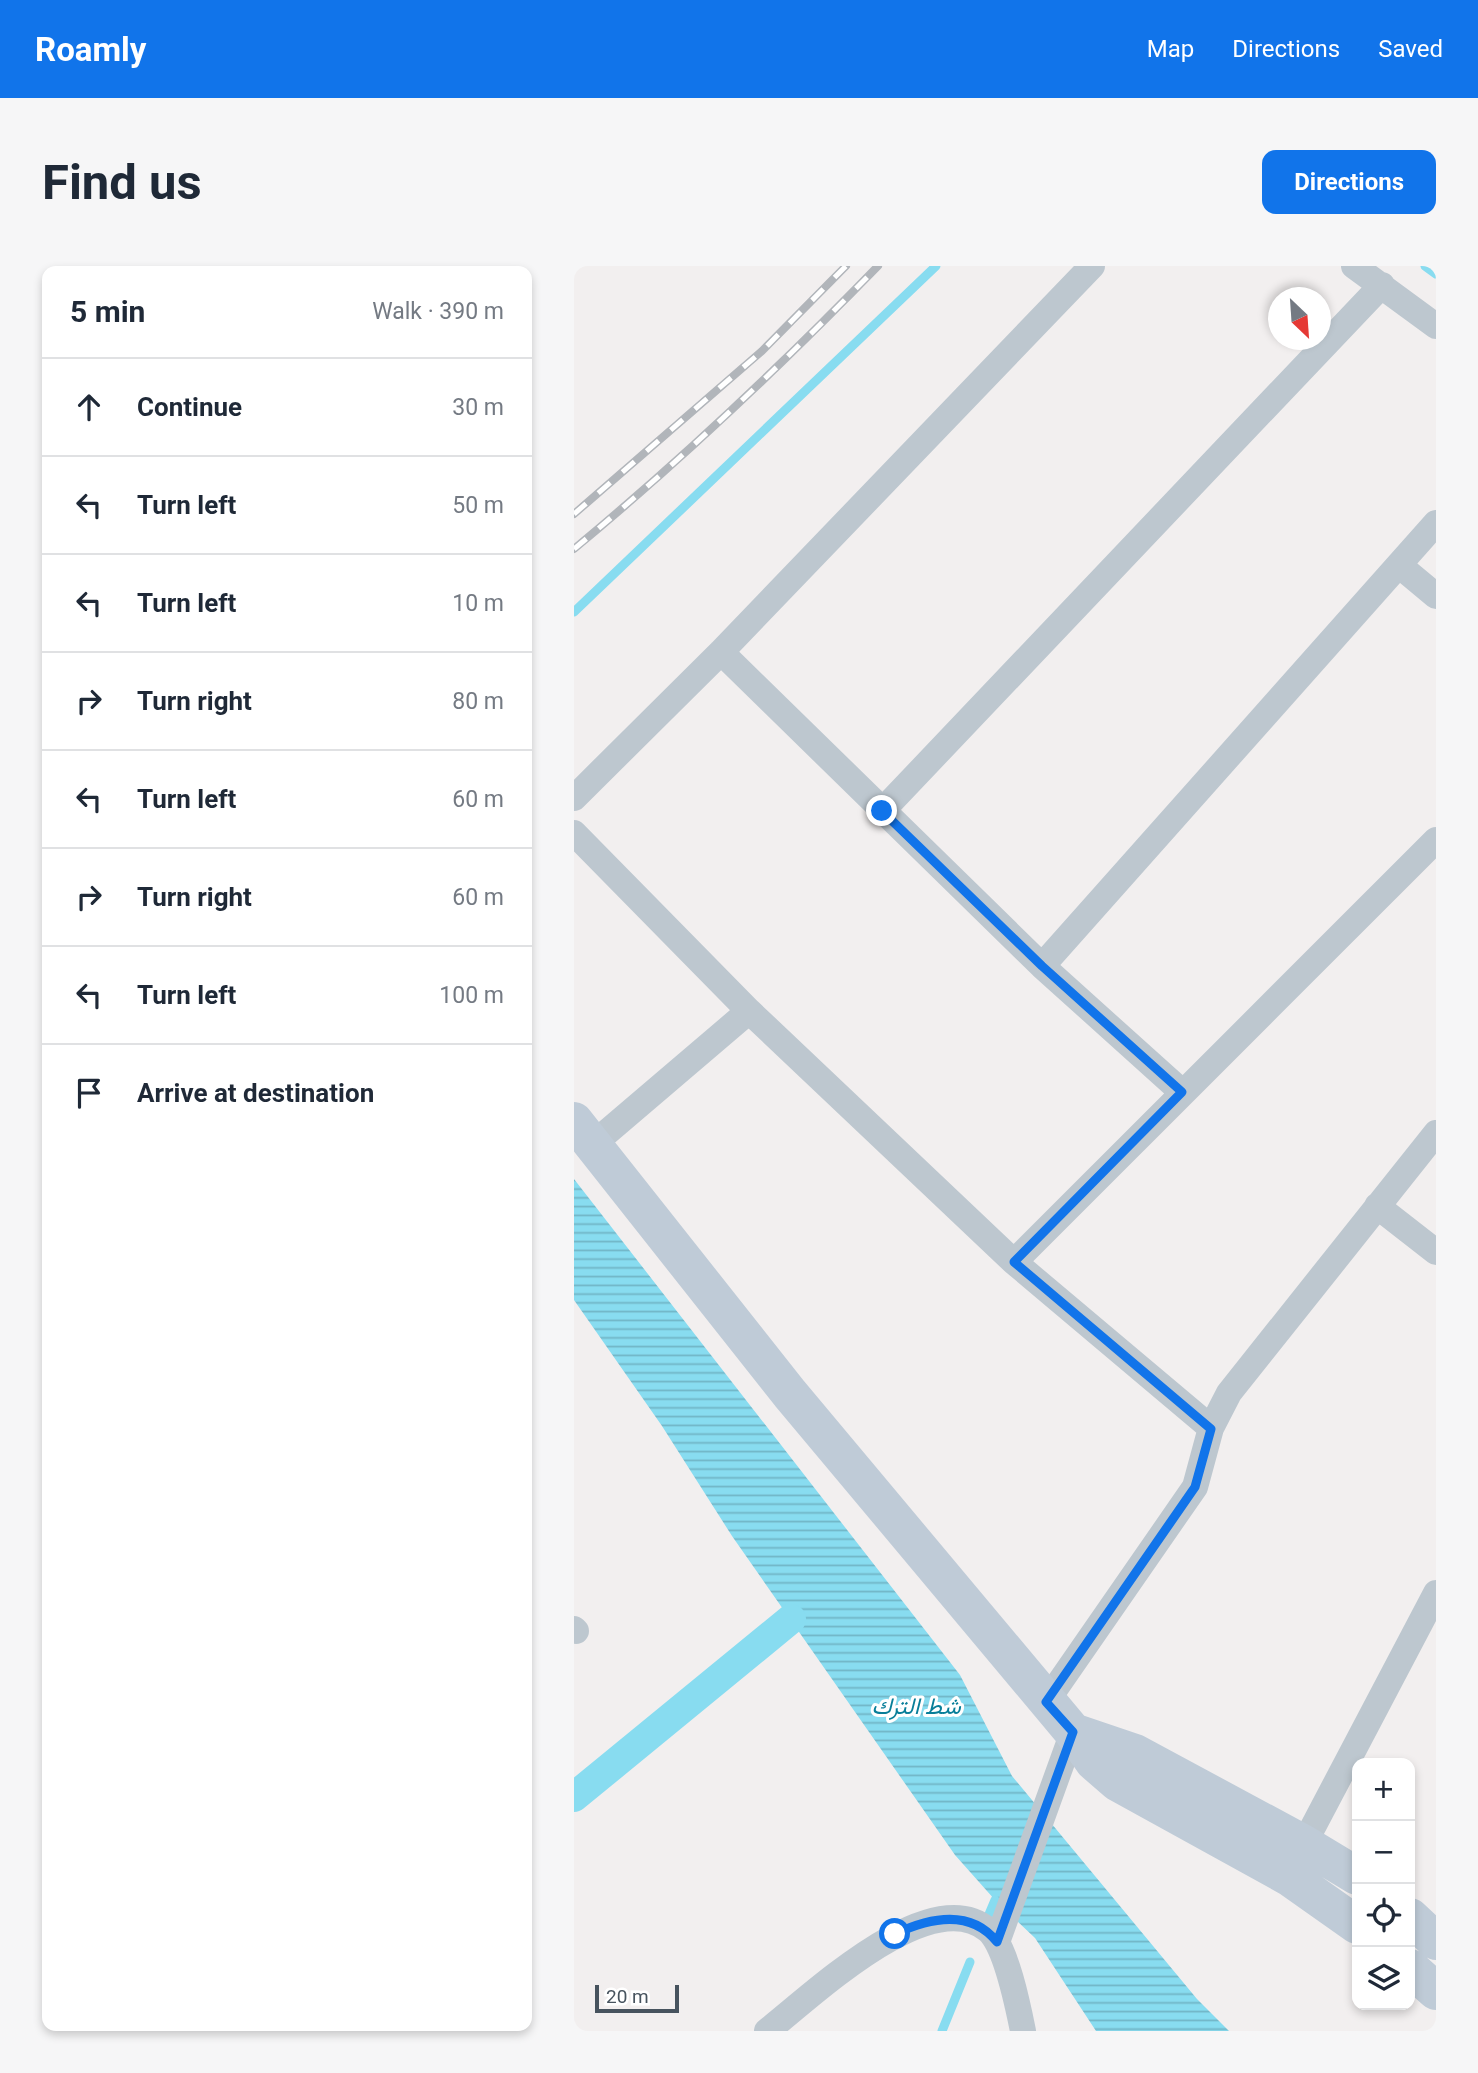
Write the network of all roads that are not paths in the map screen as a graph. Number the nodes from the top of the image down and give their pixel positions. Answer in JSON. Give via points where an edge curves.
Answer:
{"nodes":[{"id":1,"x":1092,"y":266,"type":"edge"},
{"id":2,"x":1354,"y":266,"type":"edge"},
{"id":3,"x":1382,"y":285,"type":"junction"},
{"id":4,"x":1436,"y":326,"type":"edge"},
{"id":5,"x":1436,"y":523,"type":"edge"},
{"id":6,"x":1400,"y":566,"type":"junction"},
{"id":7,"x":1436,"y":596,"type":"edge"},
{"id":8,"x":722,"y":652,"type":"junction"},
{"id":9,"x":574,"y":798,"type":"edge"},
{"id":10,"x":882,"y":811,"type":"junction"},
{"id":11,"x":574,"y":833,"type":"edge"},
{"id":12,"x":1436,"y":840,"type":"edge"},
{"id":13,"x":1042,"y":966,"type":"junction"},
{"id":14,"x":750,"y":1012,"type":"junction"},
{"id":15,"x":1182,"y":1092,"type":"junction"},
{"id":16,"x":583,"y":1133,"type":"edge"},
{"id":17,"x":1436,"y":1133,"type":"edge"},
{"id":18,"x":1377,"y":1206,"type":"junction"},
{"id":19,"x":1436,"y":1252,"type":"edge"},
{"id":20,"x":1014,"y":1262,"type":"junction"},
{"id":21,"x":1211,"y":1429,"type":"junction"},
{"id":22,"x":1436,"y":1593,"type":"edge"},
{"id":23,"x":1046,"y":1702,"type":"junction"},
{"id":24,"x":1073,"y":1732,"type":"junction"},
{"id":25,"x":1304,"y":1844,"type":"junction"},
{"id":26,"x":1352,"y":1873,"type":"edge"},
{"id":27,"x":1352,"y":1921,"type":"edge"},
{"id":28,"x":997,"y":1942,"type":"junction"},
{"id":29,"x":1415,"y":1972,"type":"edge"},
{"id":30,"x":1436,"y":1991,"type":"edge"},
{"id":31,"x":767,"y":2031,"type":"edge"},
{"id":32,"x":1023,"y":2031,"type":"edge"}],
"edges":[{"from":1,"to":8,"type":"street"},
{"from":2,"to":3,"type":"street"},
{"from":3,"to":4,"type":"street"},
{"from":3,"to":10,"type":"street"},
{"from":5,"to":6,"type":"street"},
{"from":6,"to":7,"type":"street"},
{"from":6,"to":13,"type":"street"},
{"from":8,"to":9,"type":"street"},
{"from":8,"to":10,"type":"street"},
{"from":10,"to":13,"type":"street"},
{"from":11,"to":14,"type":"street"},
{"from":12,"to":15,"type":"street"},
{"from":13,"to":15,"type":"street"},
{"from":14,"to":16,"type":"street"},
{"from":14,"to":20,"type":"street"},
{"from":15,"to":20,"type":"street"},
{"from":16,"to":23,"type":"street","via":[[790,1394]]},
{"from":17,"to":18,"type":"street"},
{"from":18,"to":19,"type":"street"},
{"from":18,"to":21,"type":"street","via":[[1228,1393]]},
{"from":20,"to":21,"type":"street"},
{"from":21,"to":23,"type":"street","via":[[1195,1487]]},
{"from":22,"to":25,"type":"street"},
{"from":23,"to":24,"type":"street"},
{"from":24,"to":25,"type":"street","via":[[1127,1749]]},
{"from":24,"to":27,"type":"street","via":[[1105,1774],[1289,1877]]},
{"from":24,"to":28,"type":"street"},
{"from":25,"to":26,"type":"street"},
{"from":28,"to":31,"type":"street","via":[[987,1929],[968,1921],[945,1918],[920,1923],[866,1954]]},
{"from":28,"to":32,"type":"street"},
{"from":29,"to":30,"type":"street"}]}
